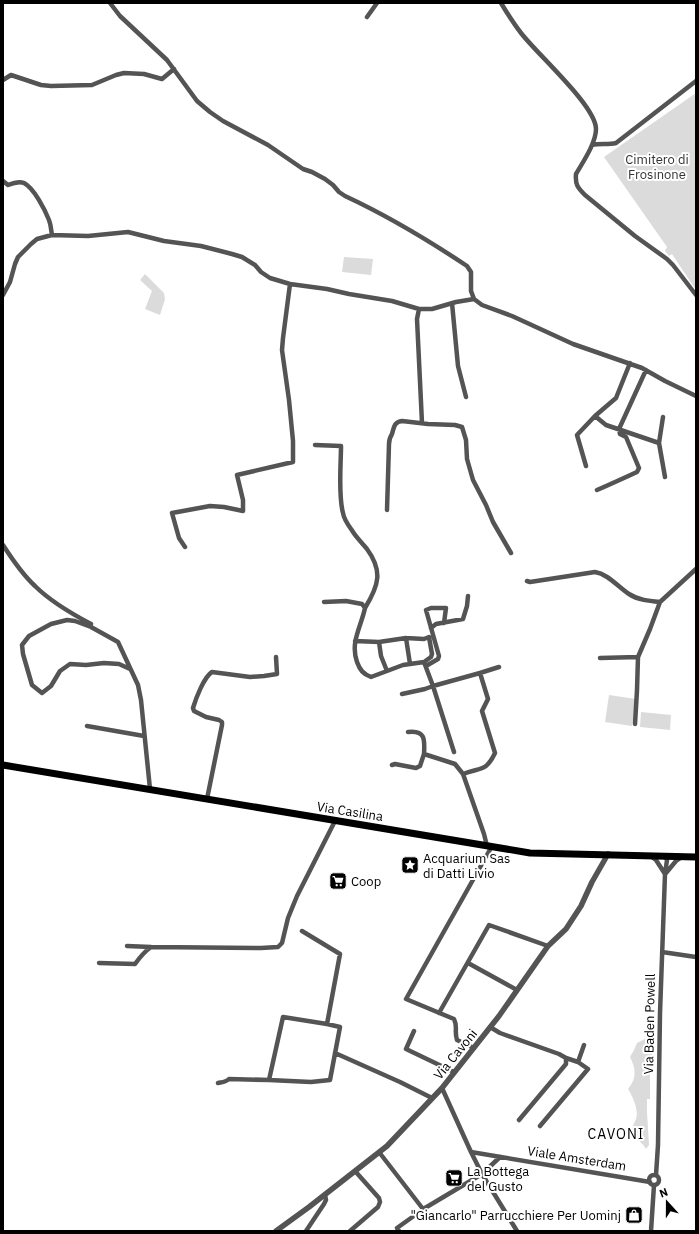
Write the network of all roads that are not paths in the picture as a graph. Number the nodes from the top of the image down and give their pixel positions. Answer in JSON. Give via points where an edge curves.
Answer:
{"nodes":[{"id":1,"x":110,"y":3,"type":"edge"},
{"id":2,"x":376,"y":3,"type":"edge"},
{"id":3,"x":501,"y":3,"type":"edge"},
{"id":4,"x":367,"y":17,"type":"dead end"},
{"id":5,"x":174,"y":69,"type":"junction"},
{"id":6,"x":3,"y":80,"type":"edge"},
{"id":7,"x":696,"y":80,"type":"edge"},
{"id":8,"x":596,"y":131,"type":"junction"},
{"id":9,"x":603,"y":144,"type":"junction"},
{"id":10,"x":592,"y":145,"type":"junction"},
{"id":11,"x":3,"y":181,"type":"edge"},
{"id":12,"x":52,"y":235,"type":"junction"},
{"id":13,"x":290,"y":284,"type":"junction"},
{"id":14,"x":3,"y":295,"type":"edge"},
{"id":15,"x":696,"y":295,"type":"edge"},
{"id":16,"x":474,"y":299,"type":"junction"},
{"id":17,"x":452,"y":303,"type":"junction"},
{"id":18,"x":419,"y":309,"type":"junction"},
{"id":19,"x":630,"y":363,"type":"junction"},
{"id":20,"x":646,"y":370,"type":"junction"},
{"id":21,"x":696,"y":396,"type":"edge"},
{"id":22,"x":466,"y":397,"type":"dead end"},
{"id":23,"x":595,"y":416,"type":"junction"},
{"id":24,"x":662,"y":417,"type":"dead end"},
{"id":25,"x":422,"y":423,"type":"junction"},
{"id":26,"x":619,"y":429,"type":"junction"},
{"id":27,"x":659,"y":443,"type":"junction"},
{"id":28,"x":315,"y":445,"type":"dead end"},
{"id":29,"x":586,"y":466,"type":"dead end"},
{"id":30,"x":665,"y":477,"type":"dead end"},
{"id":31,"x":597,"y":490,"type":"dead end"},
{"id":32,"x":388,"y":510,"type":"dead end"},
{"id":33,"x":3,"y":545,"type":"edge"},
{"id":34,"x":185,"y":547,"type":"dead end"},
{"id":35,"x":511,"y":553,"type":"dead end"},
{"id":36,"x":696,"y":569,"type":"edge"},
{"id":37,"x":528,"y":581,"type":"dead end"},
{"id":38,"x":468,"y":596,"type":"dead end"},
{"id":39,"x":324,"y":602,"type":"dead end"},
{"id":40,"x":660,"y":602,"type":"junction"},
{"id":41,"x":365,"y":608,"type":"junction"},
{"id":42,"x":444,"y":623,"type":"junction"},
{"id":43,"x":431,"y":628,"type":"junction"},
{"id":44,"x":95,"y":629,"type":"junction"},
{"id":45,"x":406,"y":638,"type":"junction"},
{"id":46,"x":355,"y":641,"type":"junction"},
{"id":47,"x":379,"y":642,"type":"junction"},
{"id":48,"x":276,"y":657,"type":"dead end"},
{"id":49,"x":638,"y":657,"type":"junction"},
{"id":50,"x":600,"y":658,"type":"dead end"},
{"id":51,"x":410,"y":664,"type":"junction"},
{"id":52,"x":425,"y":664,"type":"junction"},
{"id":53,"x":499,"y":667,"type":"dead end"},
{"id":54,"x":130,"y":670,"type":"junction"},
{"id":55,"x":387,"y":671,"type":"junction"},
{"id":56,"x":480,"y":673,"type":"junction"},
{"id":57,"x":433,"y":686,"type":"junction"},
{"id":58,"x":402,"y":694,"type":"dead end"},
{"id":59,"x":635,"y":724,"type":"dead end"},
{"id":60,"x":87,"y":726,"type":"dead end"},
{"id":61,"x":408,"y":732,"type":"dead end"},
{"id":62,"x":144,"y":736,"type":"junction"},
{"id":63,"x":454,"y":752,"type":"dead end"},
{"id":64,"x":424,"y":754,"type":"junction"},
{"id":65,"x":3,"y":764,"type":"edge"},
{"id":66,"x":392,"y":765,"type":"dead end"},
{"id":67,"x":463,"y":774,"type":"junction"},
{"id":68,"x":150,"y":789,"type":"junction"},
{"id":69,"x":207,"y":799,"type":"junction"},
{"id":70,"x":335,"y":821,"type":"junction"},
{"id":71,"x":489,"y":846,"type":"junction"},
{"id":72,"x":608,"y":854,"type":"junction"},
{"id":73,"x":650,"y":855,"type":"junction"},
{"id":74,"x":665,"y":856,"type":"junction"},
{"id":75,"x":683,"y":856,"type":"junction"},
{"id":76,"x":696,"y":857,"type":"edge"},
{"id":77,"x":665,"y":874,"type":"junction"},
{"id":78,"x":302,"y":931,"type":"dead end"},
{"id":79,"x":127,"y":946,"type":"dead end"},
{"id":80,"x":548,"y":946,"type":"junction"},
{"id":81,"x":151,"y":947,"type":"junction"},
{"id":82,"x":662,"y":952,"type":"junction"},
{"id":83,"x":696,"y":957,"type":"edge"},
{"id":84,"x":98,"y":963,"type":"dead end"},
{"id":85,"x":468,"y":963,"type":"junction"},
{"id":86,"x":517,"y":990,"type":"junction"},
{"id":87,"x":439,"y":1013,"type":"junction"},
{"id":88,"x":327,"y":1024,"type":"junction"},
{"id":89,"x":490,"y":1028,"type":"junction"},
{"id":90,"x":414,"y":1031,"type":"dead end"},
{"id":91,"x":584,"y":1045,"type":"dead end"},
{"id":92,"x":474,"y":1048,"type":"junction"},
{"id":93,"x":335,"y":1052,"type":"junction"},
{"id":94,"x":566,"y":1058,"type":"junction"},
{"id":95,"x":578,"y":1062,"type":"junction"},
{"id":96,"x":454,"y":1072,"type":"junction"},
{"id":97,"x":269,"y":1080,"type":"junction"},
{"id":98,"x":218,"y":1083,"type":"dead end"},
{"id":99,"x":442,"y":1088,"type":"junction"},
{"id":100,"x":432,"y":1098,"type":"junction"},
{"id":101,"x":519,"y":1120,"type":"dead end"},
{"id":102,"x":540,"y":1126,"type":"dead end"},
{"id":103,"x":379,"y":1152,"type":"junction"},
{"id":104,"x":470,"y":1152,"type":"junction"},
{"id":105,"x":500,"y":1157,"type":"junction"},
{"id":106,"x":355,"y":1171,"type":"junction"},
{"id":107,"x":482,"y":1174,"type":"junction"},
{"id":108,"x":656,"y":1175,"type":"junction"},
{"id":109,"x":652,"y":1183,"type":"junction"},
{"id":110,"x":325,"y":1195,"type":"junction"},
{"id":111,"x":423,"y":1209,"type":"junction"},
{"id":112,"x":276,"y":1231,"type":"edge"},
{"id":113,"x":306,"y":1231,"type":"edge"},
{"id":114,"x":350,"y":1231,"type":"edge"},
{"id":115,"x":399,"y":1231,"type":"edge"},
{"id":116,"x":517,"y":1231,"type":"edge"},
{"id":117,"x":651,"y":1231,"type":"edge"}],
"edges":[{"from":1,"to":5,"type":"street"},
{"from":2,"to":4,"type":"street"},
{"from":3,"to":8,"type":"street","via":[[522,34],[587,107],[593,117]]},
{"from":5,"to":6,"type":"street","via":[[162,79],[144,74],[124,73],[83,86],[41,85],[11,76]]},
{"from":5,"to":16,"type":"street","via":[[197,101],[223,121],[254,137],[303,169],[327,180],[345,196],[420,236],[466,266],[471,272],[471,291]]},
{"from":7,"to":9,"type":"street","via":[[616,143]]},
{"from":8,"to":9,"type":"street"},
{"from":8,"to":10,"type":"street"},
{"from":9,"to":10,"type":"street"},
{"from":10,"to":15,"type":"street","via":[[576,174],[578,188],[667,259]]},
{"from":11,"to":12,"type":"street","via":[[8,185],[21,183],[28,187],[45,211]]},
{"from":12,"to":13,"type":"street","via":[[88,236],[128,232],[164,241],[202,246],[242,257],[270,278]]},
{"from":12,"to":14,"type":"street","via":[[37,239],[24,250],[15,264]]},
{"from":13,"to":18,"type":"street","via":[[327,289]]},
{"from":13,"to":34,"type":"street","via":[[282,350],[289,400],[293,462],[236,475],[243,511],[210,506],[172,513],[179,538]]},
{"from":16,"to":17,"type":"street"},
{"from":16,"to":19,"type":"street","via":[[482,305],[573,344]]},
{"from":17,"to":18,"type":"street","via":[[432,309]]},
{"from":17,"to":22,"type":"street","via":[[458,366]]},
{"from":18,"to":25,"type":"street","via":[[417,318]]},
{"from":19,"to":20,"type":"street"},
{"from":19,"to":23,"type":"street","via":[[616,398]]},
{"from":20,"to":21,"type":"street"},
{"from":20,"to":26,"type":"street"},
{"from":23,"to":26,"type":"street","via":[[606,425]]},
{"from":23,"to":29,"type":"street","via":[[577,435]]},
{"from":24,"to":27,"type":"street"},
{"from":25,"to":32,"type":"street","via":[[398,421],[393,428],[389,444]]},
{"from":25,"to":35,"type":"street","via":[[455,424],[462,427],[473,480]]},
{"from":26,"to":27,"type":"street"},
{"from":26,"to":31,"type":"street","via":[[620,434],[626,437],[639,468],[637,472],[620,481]]},
{"from":27,"to":30,"type":"street"},
{"from":28,"to":41,"type":"street","via":[[341,446],[343,514],[377,568],[378,576]]},
{"from":33,"to":44,"type":"street","via":[[35,587]]},
{"from":36,"to":40,"type":"street"},
{"from":37,"to":40,"type":"street","via":[[590,572],[599,573],[630,594],[647,601]]},
{"from":38,"to":42,"type":"street","via":[[463,619]]},
{"from":39,"to":41,"type":"street","via":[[346,601],[362,604]]},
{"from":40,"to":49,"type":"street"},
{"from":41,"to":46,"type":"street"},
{"from":42,"to":43,"type":"street"},
{"from":42,"to":43,"type":"street","via":[[446,608],[431,608],[426,610]]},
{"from":43,"to":52,"type":"street","via":[[440,656]]},
{"from":44,"to":54,"type":"street","via":[[118,642]]},
{"from":44,"to":54,"type":"street","via":[[67,620],[51,624],[29,636],[22,645],[32,685],[42,694],[52,686],[60,671],[70,664],[119,664]]},
{"from":45,"to":47,"type":"street"},
{"from":45,"to":51,"type":"street"},
{"from":45,"to":52,"type":"street","via":[[429,638],[431,657]]},
{"from":46,"to":47,"type":"street"},
{"from":46,"to":55,"type":"street","via":[[355,657],[364,674],[371,677]]},
{"from":47,"to":55,"type":"street"},
{"from":48,"to":69,"type":"street","via":[[277,674],[250,677],[212,672],[202,685],[194,711],[222,722]]},
{"from":49,"to":50,"type":"street"},
{"from":49,"to":59,"type":"street"},
{"from":51,"to":52,"type":"street"},
{"from":51,"to":55,"type":"street"},
{"from":52,"to":57,"type":"street"},
{"from":53,"to":56,"type":"street"},
{"from":54,"to":62,"type":"street","via":[[138,685]]},
{"from":56,"to":57,"type":"street"},
{"from":56,"to":67,"type":"street","via":[[488,699],[482,711],[495,753],[485,767]]},
{"from":57,"to":58,"type":"street"},
{"from":57,"to":63,"type":"street"},
{"from":60,"to":62,"type":"street"},
{"from":61,"to":64,"type":"street","via":[[420,733],[424,742]]},
{"from":62,"to":68,"type":"street"},
{"from":64,"to":66,"type":"street","via":[[420,766],[416,768]]},
{"from":64,"to":67,"type":"street","via":[[455,764]]},
{"from":65,"to":68,"type":"main road","name":"Via Casilina"},
{"from":67,"to":71,"type":"street"},
{"from":68,"to":69,"type":"main road","name":"Via Casilina"},
{"from":69,"to":70,"type":"main road","name":"Via Casilina"},
{"from":70,"to":71,"type":"main road","name":"Via Casilina"},
{"from":70,"to":81,"type":"street","via":[[297,896],[282,943],[278,947]]},
{"from":71,"to":72,"type":"main road","name":"Via Casilina","via":[[530,853]]},
{"from":71,"to":87,"type":"street","via":[[406,999]]},
{"from":72,"to":73,"type":"main road","name":"Via Casilina"},
{"from":72,"to":80,"type":"street","name":"Via Cavoni","via":[[581,906],[566,929]]},
{"from":73,"to":74,"type":"main road","name":"Via Casilina"},
{"from":73,"to":77,"type":"street"},
{"from":74,"to":75,"type":"main road","name":"Via Casilina"},
{"from":74,"to":77,"type":"street","name":"Via Baden Powell"},
{"from":75,"to":76,"type":"main road","name":"Via Casilina"},
{"from":75,"to":77,"type":"street"},
{"from":77,"to":82,"type":"street","name":"Via Baden Powell"},
{"from":78,"to":88,"type":"street","via":[[340,954]]},
{"from":79,"to":81,"type":"street"},
{"from":80,"to":85,"type":"street","via":[[489,926]]},
{"from":80,"to":86,"type":"street","name":"Via Cavoni"},
{"from":81,"to":84,"type":"street","via":[[135,964]]},
{"from":82,"to":83,"type":"street"},
{"from":82,"to":108,"type":"street","name":"Via Baden Powell"},
{"from":85,"to":86,"type":"street"},
{"from":85,"to":87,"type":"street"},
{"from":86,"to":89,"type":"street","name":"Via Cavoni"},
{"from":87,"to":92,"type":"street","via":[[454,1019],[457,1040]]},
{"from":88,"to":93,"type":"street","via":[[340,1027]]},
{"from":88,"to":97,"type":"street","via":[[283,1017]]},
{"from":89,"to":92,"type":"street","name":"Via Cavoni"},
{"from":89,"to":94,"type":"street"},
{"from":90,"to":96,"type":"street","via":[[406,1050]]},
{"from":91,"to":95,"type":"street"},
{"from":92,"to":96,"type":"street","name":"Via Cavoni"},
{"from":93,"to":97,"type":"street","via":[[330,1080]]},
{"from":93,"to":100,"type":"street"},
{"from":94,"to":95,"type":"street"},
{"from":94,"to":101,"type":"street","via":[[566,1064]]},
{"from":95,"to":102,"type":"street","via":[[588,1069]]},
{"from":96,"to":99,"type":"street","name":"Via Cavoni"},
{"from":97,"to":98,"type":"street","via":[[229,1078]]},
{"from":99,"to":100,"type":"street","name":"Via Cavoni"},
{"from":99,"to":104,"type":"street"},
{"from":100,"to":103,"type":"street","name":"Via Cavoni"},
{"from":103,"to":106,"type":"street","name":"Via Cavoni"},
{"from":103,"to":111,"type":"street"},
{"from":104,"to":105,"type":"street","name":"Viale Amsterdam"},
{"from":104,"to":107,"type":"street"},
{"from":105,"to":107,"type":"street"},
{"from":105,"to":109,"type":"street","name":"Viale Amsterdam"},
{"from":106,"to":110,"type":"street","name":"Via Cavoni"},
{"from":106,"to":114,"type":"street","via":[[380,1202],[378,1207]]},
{"from":107,"to":111,"type":"street"},
{"from":107,"to":116,"type":"street"},
{"from":108,"to":109,"type":"street","via":[[650,1177]]},
{"from":108,"to":109,"type":"street","via":[[660,1180],[657,1184]]},
{"from":109,"to":117,"type":"street"},
{"from":110,"to":112,"type":"street","name":"Via Cavoni"},
{"from":110,"to":113,"type":"street","via":[[324,1204]]},
{"from":111,"to":115,"type":"street","via":[[397,1228]]}]}
